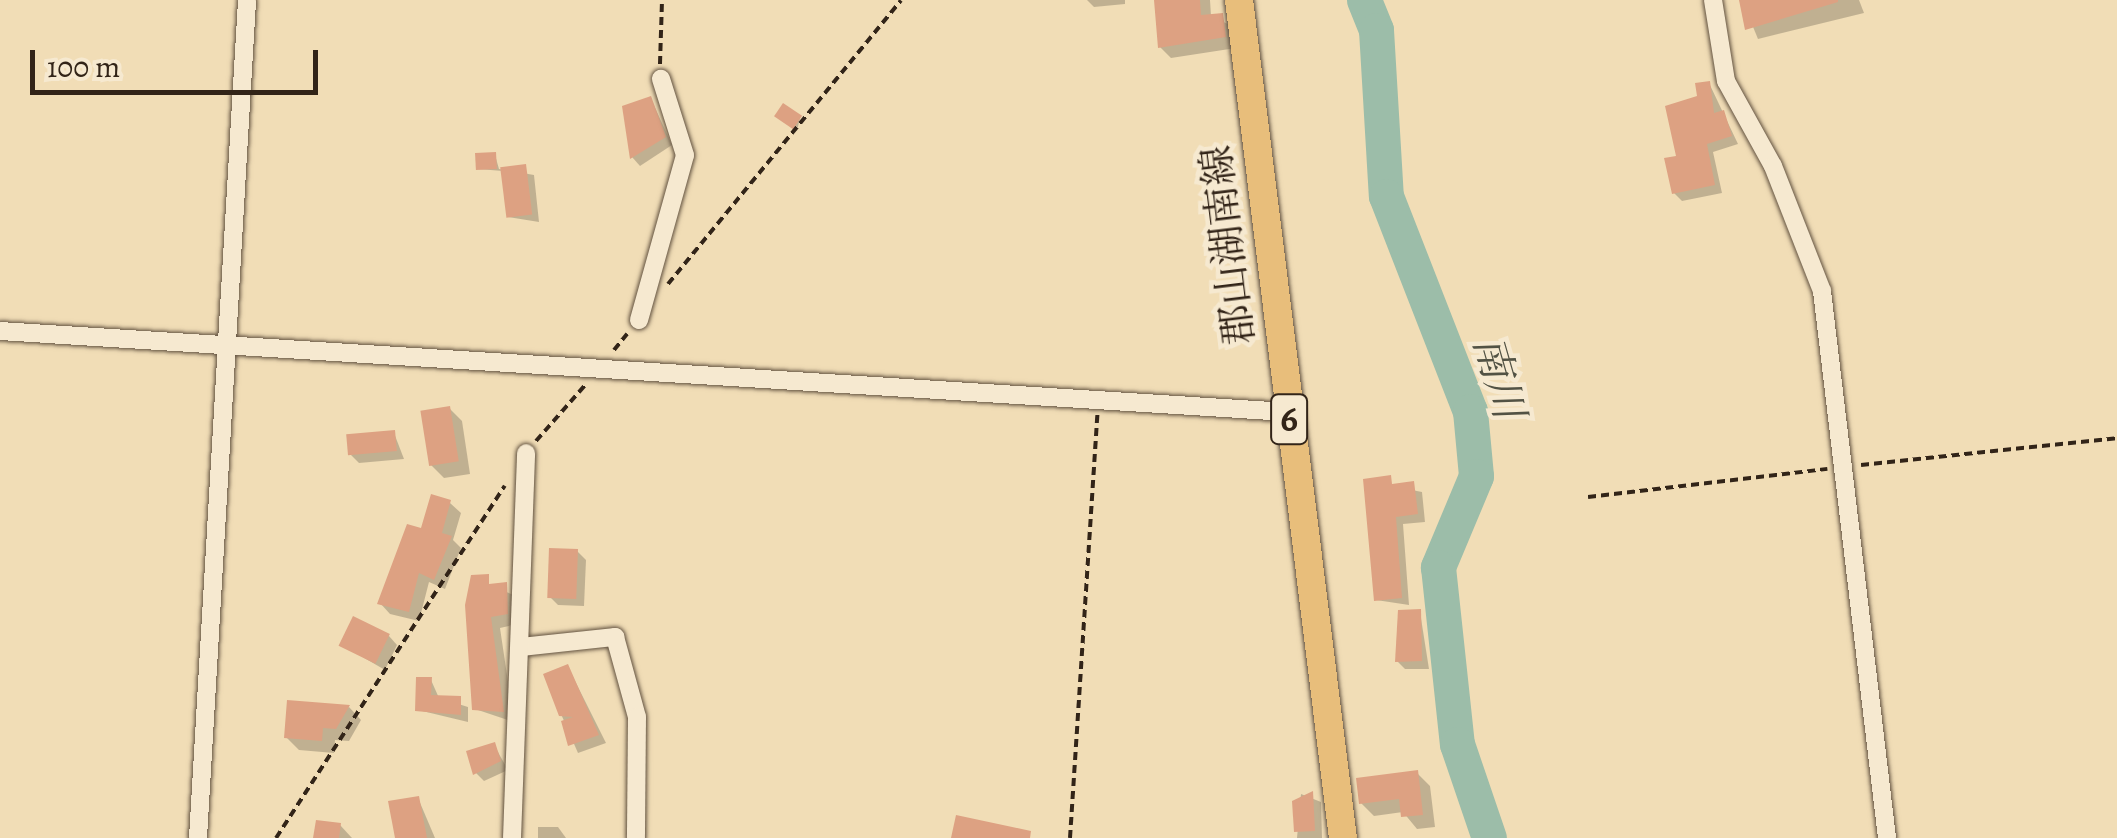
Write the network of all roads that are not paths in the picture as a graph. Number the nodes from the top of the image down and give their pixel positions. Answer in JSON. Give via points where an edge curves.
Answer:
{"nodes":[{"id":1,"x":247,"y":0,"type":"edge"},
{"id":2,"x":1239,"y":0,"type":"edge"},
{"id":3,"x":1713,"y":0,"type":"edge"},
{"id":4,"x":661,"y":78,"type":"road end"},
{"id":5,"x":639,"y":320,"type":"road end"},
{"id":6,"x":0,"y":331,"type":"edge"},
{"id":7,"x":223,"y":346,"type":"junction"},
{"id":8,"x":1288,"y":412,"type":"junction"},
{"id":9,"x":526,"y":453,"type":"road end"},
{"id":10,"x":522,"y":646,"type":"junction"},
{"id":11,"x":198,"y":838,"type":"edge"},
{"id":12,"x":512,"y":838,"type":"edge"},
{"id":13,"x":636,"y":838,"type":"edge"},
{"id":14,"x":1343,"y":838,"type":"edge"},
{"id":15,"x":1887,"y":838,"type":"edge"}],
"edges":[{"from":1,"to":7,"type":"street"},
{"from":2,"to":8,"type":"main road","name":"郡山湖南線","number":"6"},
{"from":3,"to":15,"type":"street","via":[[1726,81],[1773,166],[1822,291]]},
{"from":4,"to":5,"type":"street","via":[[685,155]]},
{"from":6,"to":7,"type":"street"},
{"from":7,"to":8,"type":"street"},
{"from":7,"to":11,"type":"street"},
{"from":8,"to":14,"type":"main road","name":"郡山湖南線","number":"6"},
{"from":9,"to":10,"type":"street"},
{"from":10,"to":12,"type":"street"},
{"from":10,"to":13,"type":"street","via":[[615,636],[637,717]]}]}
